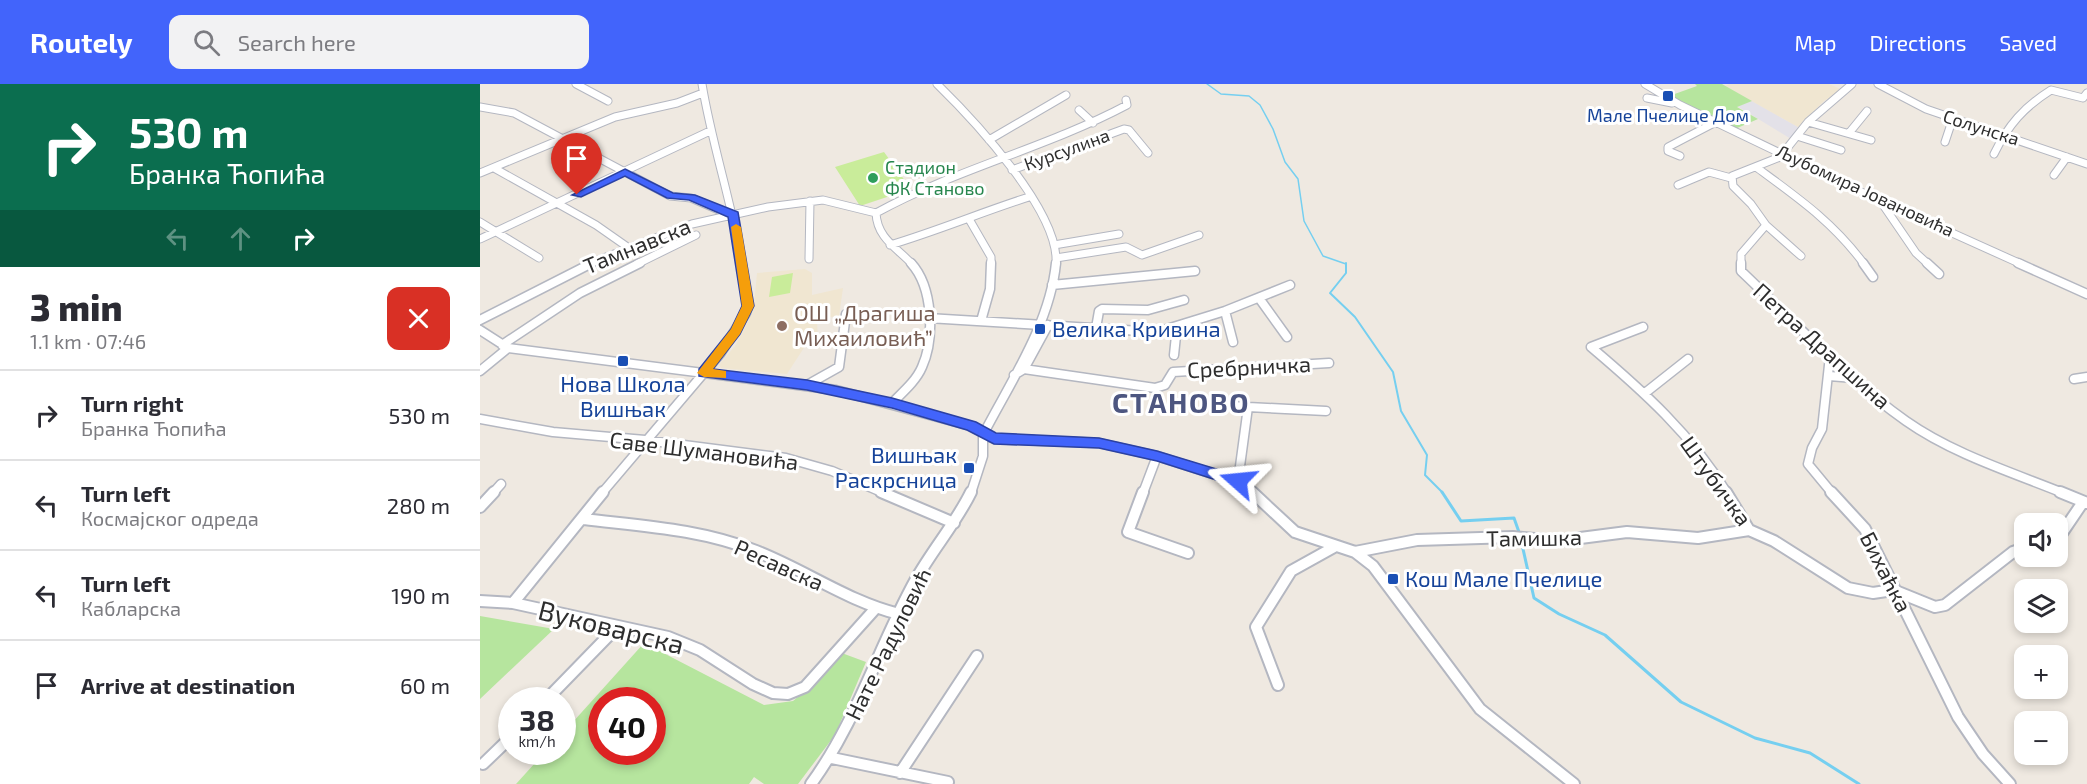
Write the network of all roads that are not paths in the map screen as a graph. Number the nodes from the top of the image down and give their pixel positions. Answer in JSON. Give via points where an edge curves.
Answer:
{"nodes":[{"id":1,"x":576,"y":84,"type":"edge"},
{"id":2,"x":702,"y":84,"type":"edge"},
{"id":3,"x":937,"y":84,"type":"edge"},
{"id":4,"x":1645,"y":84,"type":"edge"},
{"id":5,"x":1852,"y":84,"type":"edge"},
{"id":6,"x":1878,"y":84,"type":"edge"},
{"id":7,"x":704,"y":93,"type":"junction"},
{"id":8,"x":2087,"y":93,"type":"edge"},
{"id":9,"x":1066,"y":95,"type":"dead end"},
{"id":10,"x":1647,"y":98,"type":"dead end"},
{"id":11,"x":1662,"y":98,"type":"junction"},
{"id":12,"x":1125,"y":100,"type":"dead end"},
{"id":13,"x":608,"y":101,"type":"dead end"},
{"id":14,"x":480,"y":107,"type":"edge"},
{"id":15,"x":1079,"y":110,"type":"dead end"},
{"id":16,"x":1867,"y":111,"type":"dead end"},
{"id":17,"x":1953,"y":118,"type":"junction"},
{"id":18,"x":1716,"y":122,"type":"junction"},
{"id":19,"x":1808,"y":122,"type":"junction"},
{"id":20,"x":1093,"y":123,"type":"junction"},
{"id":21,"x":710,"y":131,"type":"junction"},
{"id":22,"x":1849,"y":134,"type":"junction"},
{"id":23,"x":2003,"y":135,"type":"junction"},
{"id":24,"x":1797,"y":136,"type":"junction"},
{"id":25,"x":562,"y":138,"type":"junction"},
{"id":26,"x":989,"y":140,"type":"junction"},
{"id":27,"x":1870,"y":140,"type":"dead end"},
{"id":28,"x":1945,"y":142,"type":"dead end"},
{"id":29,"x":1841,"y":150,"type":"dead end"},
{"id":30,"x":1148,"y":153,"type":"dead end"},
{"id":31,"x":1784,"y":154,"type":"junction"},
{"id":32,"x":1994,"y":154,"type":"dead end"},
{"id":33,"x":1680,"y":156,"type":"dead end"},
{"id":34,"x":1002,"y":157,"type":"junction"},
{"id":35,"x":2067,"y":157,"type":"junction"},
{"id":36,"x":2087,"y":164,"type":"edge"},
{"id":37,"x":1756,"y":167,"type":"junction"},
{"id":38,"x":494,"y":168,"type":"junction"},
{"id":39,"x":1012,"y":170,"type":"junction"},
{"id":40,"x":625,"y":172,"type":"junction"},
{"id":41,"x":480,"y":173,"type":"edge"},
{"id":42,"x":2054,"y":175,"type":"dead end"},
{"id":43,"x":1731,"y":178,"type":"junction"},
{"id":44,"x":1678,"y":185,"type":"dead end"},
{"id":45,"x":1029,"y":197,"type":"junction"},
{"id":46,"x":1879,"y":200,"type":"junction"},
{"id":47,"x":810,"y":201,"type":"junction"},
{"id":48,"x":557,"y":205,"type":"junction"},
{"id":49,"x":730,"y":213,"type":"junction"},
{"id":50,"x":876,"y":213,"type":"junction"},
{"id":51,"x":969,"y":219,"type":"junction"},
{"id":52,"x":480,"y":222,"type":"edge"},
{"id":53,"x":1766,"y":225,"type":"junction"},
{"id":54,"x":495,"y":232,"type":"junction"},
{"id":55,"x":1119,"y":234,"type":"dead end"},
{"id":56,"x":696,"y":235,"type":"dead end"},
{"id":57,"x":1199,"y":235,"type":"dead end"},
{"id":58,"x":480,"y":239,"type":"edge"},
{"id":59,"x":890,"y":245,"type":"junction"},
{"id":60,"x":1054,"y":245,"type":"junction"},
{"id":61,"x":626,"y":246,"type":"junction"},
{"id":62,"x":1801,"y":256,"type":"dead end"},
{"id":63,"x":539,"y":258,"type":"dead end"},
{"id":64,"x":1056,"y":258,"type":"junction"},
{"id":65,"x":808,"y":259,"type":"dead end"},
{"id":66,"x":1195,"y":271,"type":"dead end"},
{"id":67,"x":1939,"y":274,"type":"dead end"},
{"id":68,"x":1873,"y":277,"type":"dead end"},
{"id":69,"x":1052,"y":285,"type":"junction"},
{"id":70,"x":1290,"y":285,"type":"dead end"},
{"id":71,"x":2087,"y":294,"type":"edge"},
{"id":72,"x":1259,"y":298,"type":"junction"},
{"id":73,"x":1184,"y":300,"type":"dead end"},
{"id":74,"x":1225,"y":311,"type":"junction"},
{"id":75,"x":846,"y":314,"type":"dead end"},
{"id":76,"x":928,"y":318,"type":"junction"},
{"id":77,"x":480,"y":320,"type":"edge"},
{"id":78,"x":981,"y":321,"type":"junction"},
{"id":79,"x":1037,"y":324,"type":"junction"},
{"id":80,"x":1048,"y":325,"type":"junction"},
{"id":81,"x":1177,"y":326,"type":"junction"},
{"id":82,"x":1643,"y":327,"type":"dead end"},
{"id":83,"x":1096,"y":328,"type":"junction"},
{"id":84,"x":481,"y":332,"type":"edge"},
{"id":85,"x":1287,"y":338,"type":"dead end"},
{"id":86,"x":1233,"y":342,"type":"dead end"},
{"id":87,"x":505,"y":347,"type":"junction"},
{"id":88,"x":1174,"y":355,"type":"dead end"},
{"id":89,"x":1830,"y":356,"type":"junction"},
{"id":90,"x":1688,"y":359,"type":"dead end"},
{"id":91,"x":1329,"y":363,"type":"dead end"},
{"id":92,"x":1024,"y":369,"type":"junction"},
{"id":93,"x":480,"y":371,"type":"edge"},
{"id":94,"x":704,"y":373,"type":"junction"},
{"id":95,"x":1014,"y":375,"type":"junction"},
{"id":96,"x":1829,"y":376,"type":"junction"},
{"id":97,"x":2087,"y":377,"type":"edge"},
{"id":98,"x":1854,"y":378,"type":"junction"},
{"id":99,"x":2074,"y":379,"type":"dead end"},
{"id":100,"x":807,"y":385,"type":"junction"},
{"id":101,"x":1645,"y":393,"type":"junction"},
{"id":102,"x":892,"y":403,"type":"junction"},
{"id":103,"x":1230,"y":406,"type":"dead end"},
{"id":104,"x":1248,"y":407,"type":"junction"},
{"id":105,"x":1326,"y":411,"type":"dead end"},
{"id":106,"x":480,"y":419,"type":"edge"},
{"id":107,"x":983,"y":435,"type":"junction"},
{"id":108,"x":645,"y":440,"type":"junction"},
{"id":109,"x":1157,"y":456,"type":"junction"},
{"id":110,"x":1238,"y":481,"type":"junction"},
{"id":111,"x":501,"y":484,"type":"dead end"},
{"id":112,"x":2085,"y":502,"type":"edge"},
{"id":113,"x":480,"y":507,"type":"edge"},
{"id":114,"x":584,"y":519,"type":"junction"},
{"id":115,"x":2068,"y":522,"type":"edge"},
{"id":116,"x":954,"y":524,"type":"junction"},
{"id":117,"x":1749,"y":530,"type":"junction"},
{"id":118,"x":1336,"y":546,"type":"junction"},
{"id":119,"x":1355,"y":552,"type":"junction"},
{"id":120,"x":2014,"y":552,"type":"edge"},
{"id":121,"x":1188,"y":553,"type":"dead end"},
{"id":122,"x":1893,"y":590,"type":"junction"},
{"id":123,"x":480,"y":601,"type":"edge"},
{"id":124,"x":513,"y":603,"type":"junction"},
{"id":125,"x":875,"y":609,"type":"junction"},
{"id":126,"x":899,"y":614,"type":"junction"},
{"id":127,"x":617,"y":627,"type":"junction"},
{"id":128,"x":977,"y":656,"type":"dead end"},
{"id":129,"x":1278,"y":685,"type":"dead end"},
{"id":130,"x":559,"y":687,"type":"edge"},
{"id":131,"x":498,"y":750,"type":"edge"},
{"id":132,"x":832,"y":758,"type":"junction"},
{"id":133,"x":483,"y":764,"type":"dead end"},
{"id":134,"x":900,"y":773,"type":"junction"},
{"id":135,"x":948,"y":782,"type":"dead end"},
{"id":136,"x":811,"y":784,"type":"edge"},
{"id":137,"x":1574,"y":784,"type":"edge"},
{"id":138,"x":2010,"y":784,"type":"edge"}],
"edges":[{"from":1,"to":13,"type":"street"},
{"from":2,"to":7,"type":"street"},
{"from":3,"to":26,"type":"street"},
{"from":4,"to":11,"type":"street","name":"Љубомира Јовановића"},
{"from":5,"to":19,"type":"street"},
{"from":6,"to":17,"type":"street","name":"Солунска","via":[[1905,100]]},
{"from":7,"to":21,"type":"street"},
{"from":7,"to":25,"type":"street","via":[[615,117]]},
{"from":8,"to":23,"type":"street","via":[[2083,98],[2051,90],[2025,106]]},
{"from":9,"to":26,"type":"street"},
{"from":10,"to":11,"type":"street"},
{"from":11,"to":18,"type":"street","name":"Љубомира Јовановића"},
{"from":12,"to":20,"type":"street","via":[[1127,105]]},
{"from":14,"to":25,"type":"street","via":[[514,112]]},
{"from":15,"to":20,"type":"street"},
{"from":16,"to":22,"type":"street"},
{"from":17,"to":23,"type":"street","name":"Солунска"},
{"from":17,"to":28,"type":"street"},
{"from":18,"to":31,"type":"street","name":"Љубомира Јовановића"},
{"from":18,"to":33,"type":"street","via":[[1668,147],[1668,151]]},
{"from":19,"to":22,"type":"street"},
{"from":19,"to":24,"type":"street"},
{"from":20,"to":34,"type":"street"},
{"from":21,"to":40,"type":"street"},
{"from":21,"to":49,"type":"street"},
{"from":22,"to":27,"type":"street"},
{"from":23,"to":32,"type":"street"},
{"from":23,"to":35,"type":"street","name":"Солунска"},
{"from":24,"to":29,"type":"street"},
{"from":24,"to":31,"type":"street"},
{"from":25,"to":38,"type":"street"},
{"from":25,"to":40,"type":"street"},
{"from":26,"to":34,"type":"street"},
{"from":30,"to":39,"type":"street","name":"Курсулина","via":[[1124,129]]},
{"from":31,"to":37,"type":"street"},
{"from":31,"to":46,"type":"street","name":"Љубомира Јовановића"},
{"from":34,"to":39,"type":"street"},
{"from":34,"to":50,"type":"street","via":[[923,188]]},
{"from":35,"to":36,"type":"street","name":"Солунска"},
{"from":35,"to":42,"type":"street"},
{"from":37,"to":43,"type":"street"},
{"from":37,"to":68,"type":"street","via":[[1822,216],[1843,236]]},
{"from":38,"to":41,"type":"street"},
{"from":38,"to":48,"type":"street"},
{"from":39,"to":45,"type":"street"},
{"from":40,"to":48,"type":"street"},
{"from":40,"to":49,"type":"street","via":[[670,195],[692,198]]},
{"from":43,"to":44,"type":"street","via":[[1709,172]]},
{"from":43,"to":53,"type":"street","via":[[1732,186]]},
{"from":45,"to":51,"type":"street"},
{"from":45,"to":60,"type":"street"},
{"from":46,"to":67,"type":"street","via":[[1916,253]]},
{"from":46,"to":71,"type":"street","name":"Љубомира Јовановића"},
{"from":47,"to":49,"type":"street","name":"Тамнавска"},
{"from":47,"to":50,"type":"street","name":"Тамнавска","via":[[839,202]]},
{"from":47,"to":65,"type":"street"},
{"from":48,"to":54,"type":"street"},
{"from":48,"to":61,"type":"street"},
{"from":49,"to":61,"type":"street","name":"Тамнавска"},
{"from":49,"to":94,"type":"street","via":[[748,306],[736,331]]},
{"from":50,"to":59,"type":"street","via":[[877,228]]},
{"from":51,"to":59,"type":"street"},
{"from":51,"to":78,"type":"street","via":[[991,257],[990,289]]},
{"from":52,"to":54,"type":"street"},
{"from":53,"to":62,"type":"street"},
{"from":53,"to":89,"type":"street","name":"Петра Драпшина","via":[[1741,254],[1742,271]]},
{"from":54,"to":58,"type":"street"},
{"from":54,"to":63,"type":"street"},
{"from":55,"to":60,"type":"street"},
{"from":56,"to":87,"type":"street","via":[[579,293]]},
{"from":57,"to":64,"type":"street","via":[[1142,255],[1126,248]]},
{"from":59,"to":76,"type":"street","via":[[921,275]]},
{"from":60,"to":64,"type":"street"},
{"from":61,"to":77,"type":"street","name":"Тамнавска"},
{"from":64,"to":69,"type":"street"},
{"from":66,"to":69,"type":"street"},
{"from":69,"to":79,"type":"street"},
{"from":70,"to":72,"type":"street"},
{"from":72,"to":74,"type":"street"},
{"from":72,"to":85,"type":"street"},
{"from":73,"to":83,"type":"street","via":[[1148,310],[1102,309]]},
{"from":74,"to":81,"type":"street"},
{"from":74,"to":86,"type":"street"},
{"from":75,"to":100,"type":"street","via":[[839,366]]},
{"from":76,"to":78,"type":"street"},
{"from":76,"to":102,"type":"street","via":[[926,358],[913,382]]},
{"from":78,"to":79,"type":"street"},
{"from":79,"to":80,"type":"street"},
{"from":79,"to":95,"type":"street"},
{"from":80,"to":83,"type":"street"},
{"from":80,"to":92,"type":"street"},
{"from":81,"to":83,"type":"street","via":[[1157,332]]},
{"from":81,"to":88,"type":"street"},
{"from":82,"to":101,"type":"street","name":"Штубичка","via":[[1591,347]]},
{"from":84,"to":87,"type":"street"},
{"from":87,"to":93,"type":"street"},
{"from":87,"to":94,"type":"street"},
{"from":89,"to":96,"type":"street","name":"Бихаћка"},
{"from":89,"to":98,"type":"street","name":"Петра Драпшина"},
{"from":90,"to":101,"type":"street"},
{"from":91,"to":92,"type":"street","name":"Сребрничка","via":[[1170,373],[1162,387]]},
{"from":92,"to":95,"type":"street"},
{"from":94,"to":100,"type":"street"},
{"from":94,"to":108,"type":"street"},
{"from":95,"to":107,"type":"street"},
{"from":96,"to":98,"type":"street"},
{"from":96,"to":122,"type":"street","name":"Бихаћка","via":[[1822,429],[1808,464],[1866,530]]},
{"from":97,"to":99,"type":"street"},
{"from":98,"to":112,"type":"street","name":"Петра Драпшина","via":[[1906,421],[1948,446]]},
{"from":100,"to":102,"type":"street"},
{"from":101,"to":117,"type":"street","name":"Штубичка","via":[[1710,465]]},
{"from":102,"to":107,"type":"street","via":[[971,426]]},
{"from":103,"to":104,"type":"street"},
{"from":104,"to":105,"type":"street"},
{"from":104,"to":110,"type":"street"},
{"from":106,"to":108,"type":"street","name":"Саве Шумановића","via":[[564,433]]},
{"from":107,"to":109,"type":"street","via":[[1099,443]]},
{"from":107,"to":116,"type":"street","name":"Нате Радуловић","via":[[985,451],[981,466]]},
{"from":108,"to":114,"type":"street"},
{"from":108,"to":116,"type":"street","name":"Саве Шумановића","via":[[786,458],[832,471]]},
{"from":109,"to":110,"type":"street"},
{"from":109,"to":121,"type":"street","via":[[1128,532]]},
{"from":110,"to":118,"type":"street","via":[[1295,532]]},
{"from":111,"to":113,"type":"street"},
{"from":112,"to":115,"type":"street"},
{"from":114,"to":124,"type":"street"},
{"from":114,"to":125,"type":"street","name":"Ресавска","via":[[677,531],[744,546]]},
{"from":116,"to":126,"type":"street","name":"Нате Радуловић","via":[[915,579]]},
{"from":117,"to":119,"type":"street","name":"Тамишка","via":[[1698,538],[1627,532],[1557,541],[1513,537],[1417,540]]},
{"from":117,"to":122,"type":"street","name":"Штубичка","via":[[1774,541],[1848,588],[1873,593]]},
{"from":118,"to":119,"type":"street"},
{"from":118,"to":129,"type":"street","via":[[1290,571],[1256,627]]},
{"from":119,"to":137,"type":"street","via":[[1382,575],[1480,709]]},
{"from":120,"to":122,"type":"street","via":[[1945,605],[1935,607]]},
{"from":122,"to":138,"type":"street","name":"Бихаћка","via":[[1958,717]]},
{"from":123,"to":124,"type":"street","name":"Вуковарска"},
{"from":124,"to":127,"type":"street","name":"Вуковарска"},
{"from":125,"to":126,"type":"street","name":"Ресавска"},
{"from":125,"to":127,"type":"street","name":"Вуковарска","via":[[805,687],[788,694],[773,693],[753,684],[700,650],[668,637]]},
{"from":126,"to":132,"type":"street","name":"Нате Радуловић"},
{"from":127,"to":130,"type":"street"},
{"from":128,"to":134,"type":"street"},
{"from":131,"to":133,"type":"street"},
{"from":132,"to":134,"type":"street"},
{"from":132,"to":136,"type":"street","name":"Нате Радуловић"},
{"from":134,"to":135,"type":"street"}]}
